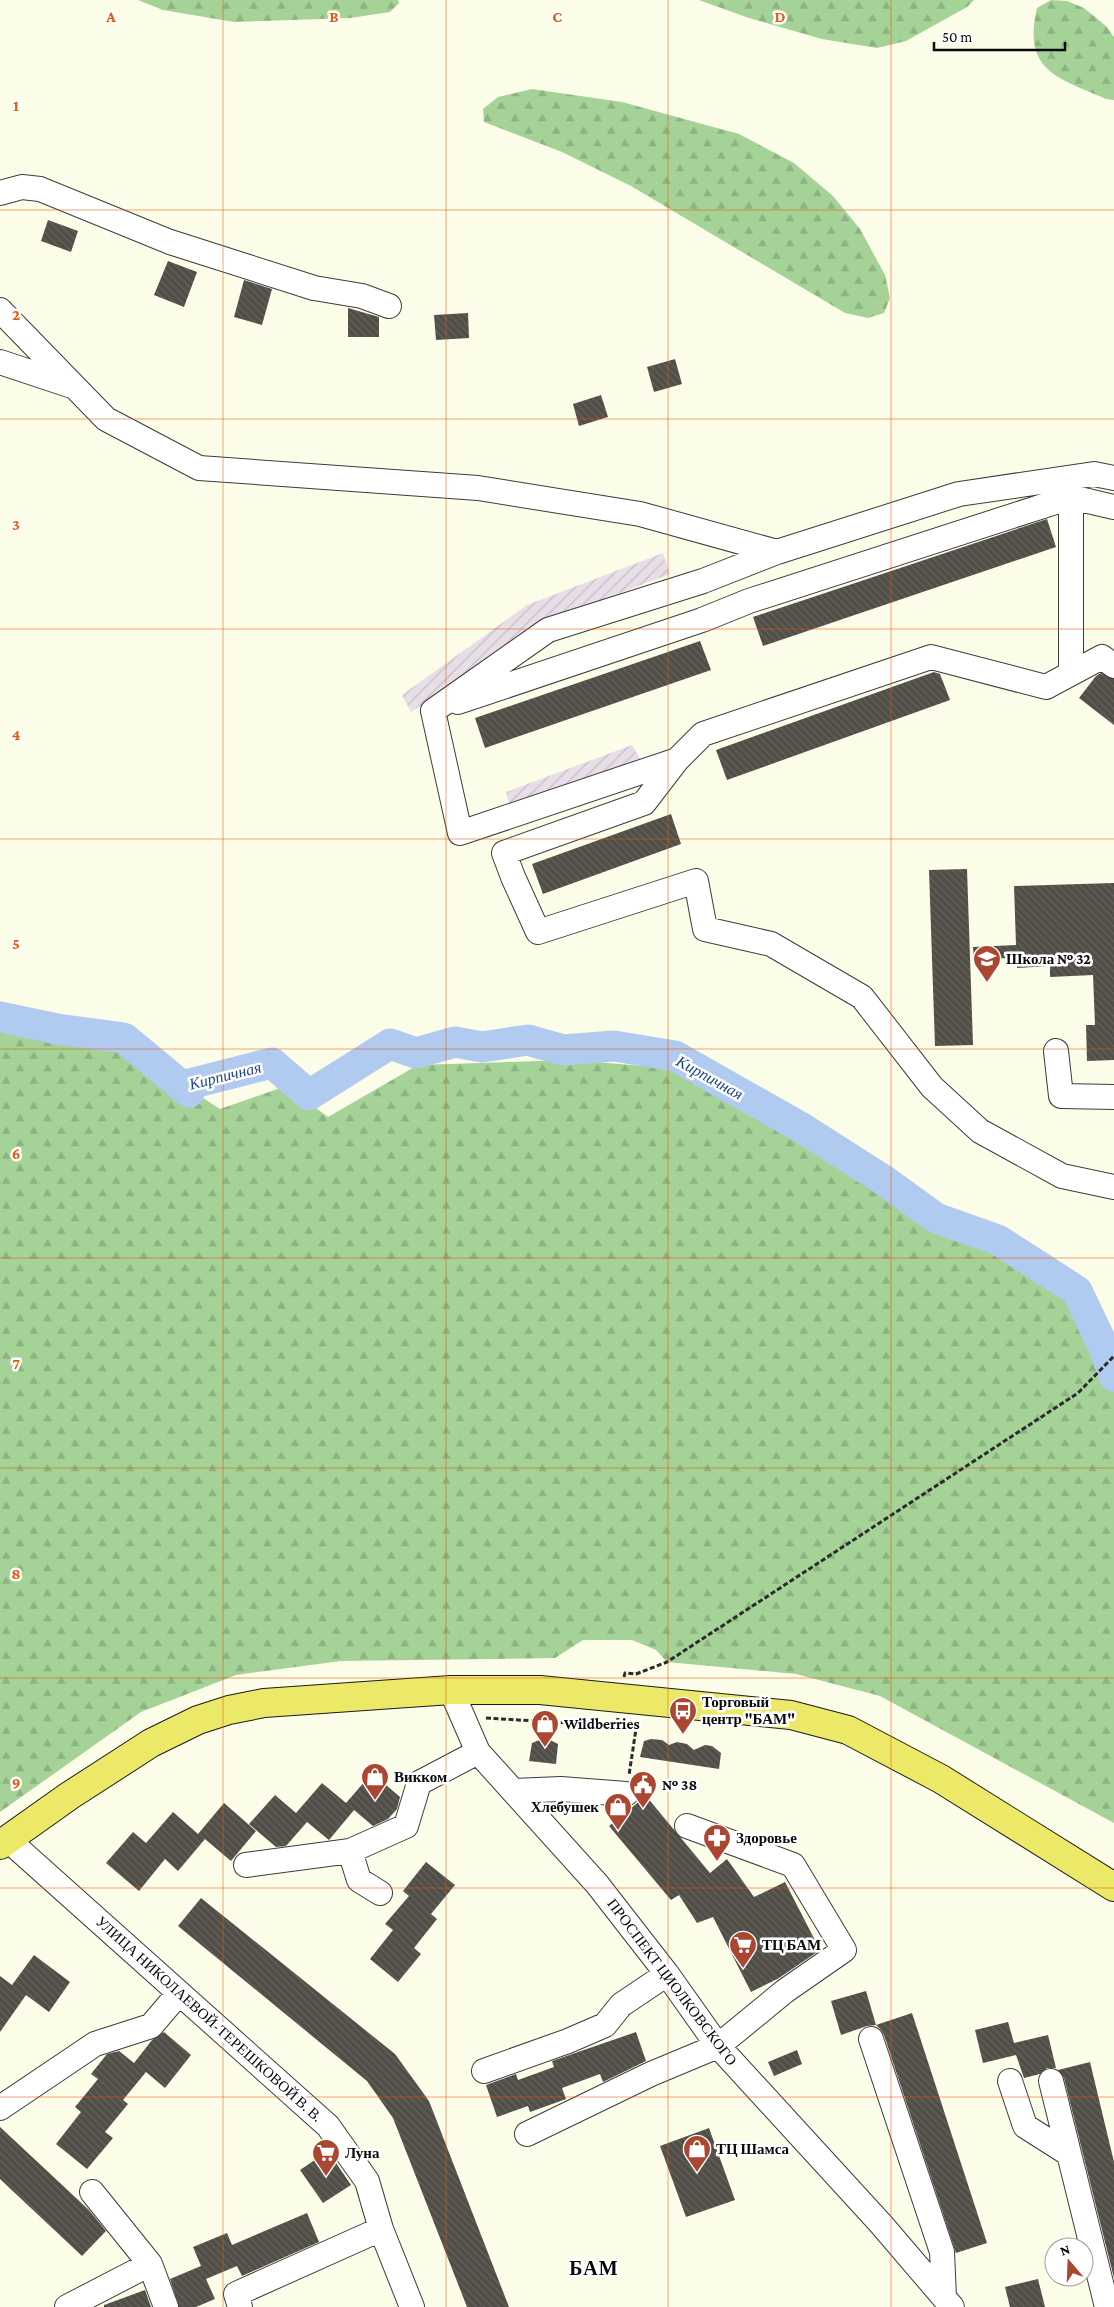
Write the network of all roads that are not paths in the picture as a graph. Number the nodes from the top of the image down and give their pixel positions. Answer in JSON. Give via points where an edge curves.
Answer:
{"nodes":[{"id":1,"x":0,"y":193,"type":"edge"},
{"id":2,"x":389,"y":306,"type":"dead end"},
{"id":3,"x":0,"y":310,"type":"edge"},
{"id":4,"x":0,"y":362,"type":"edge"},
{"id":5,"x":76,"y":388,"type":"junction"},
{"id":6,"x":1114,"y":478,"type":"edge"},
{"id":7,"x":1071,"y":496,"type":"junction"},
{"id":8,"x":1114,"y":507,"type":"edge"},
{"id":9,"x":777,"y":552,"type":"junction"},
{"id":10,"x":1114,"y":666,"type":"edge"},
{"id":11,"x":1070,"y":674,"type":"junction"},
{"id":12,"x":433,"y":711,"type":"junction"},
{"id":13,"x":677,"y":760,"type":"junction"},
{"id":14,"x":1056,"y":1051,"type":"dead end"},
{"id":15,"x":1114,"y":1097,"type":"edge"},
{"id":16,"x":1114,"y":1188,"type":"edge"},
{"id":17,"x":450,"y":1690,"type":"junction"},
{"id":18,"x":478,"y":1752,"type":"junction"},
{"id":19,"x":513,"y":1791,"type":"junction"},
{"id":20,"x":626,"y":1794,"type":"dead end"},
{"id":21,"x":687,"y":1826,"type":"dead end"},
{"id":22,"x":4,"y":1842,"type":"edge"},
{"id":23,"x":350,"y":1851,"type":"junction"},
{"id":24,"x":246,"y":1865,"type":"dead end"},
{"id":25,"x":1114,"y":1887,"type":"edge"},
{"id":26,"x":380,"y":1893,"type":"dead end"},
{"id":27,"x":667,"y":1974,"type":"junction"},
{"id":28,"x":179,"y":1993,"type":"junction"},
{"id":29,"x":871,"y":2038,"type":"dead end"},
{"id":30,"x":718,"y":2046,"type":"junction"},
{"id":31,"x":484,"y":2072,"type":"dead end"},
{"id":32,"x":1010,"y":2081,"type":"dead end"},
{"id":33,"x":1051,"y":2081,"type":"dead end"},
{"id":34,"x":0,"y":2108,"type":"edge"},
{"id":35,"x":527,"y":2134,"type":"dead end"},
{"id":36,"x":1069,"y":2154,"type":"junction"},
{"id":37,"x":92,"y":2192,"type":"dead end"},
{"id":38,"x":381,"y":2228,"type":"junction"},
{"id":39,"x":150,"y":2264,"type":"junction"},
{"id":40,"x":947,"y":2303,"type":"edge"},
{"id":41,"x":67,"y":2307,"type":"edge"},
{"id":42,"x":166,"y":2307,"type":"edge"},
{"id":43,"x":240,"y":2307,"type":"edge"},
{"id":44,"x":412,"y":2307,"type":"edge"},
{"id":45,"x":1108,"y":2307,"type":"edge"}],
"edges":[{"from":1,"to":2,"type":"street","via":[[22,187],[40,189],[170,242],[314,288],[362,296]]},
{"from":3,"to":5,"type":"street"},
{"from":4,"to":5,"type":"street"},
{"from":5,"to":9,"type":"street","via":[[106,419],[199,468],[478,488],[640,514]]},
{"from":6,"to":9,"type":"street","via":[[1094,474],[959,494]]},
{"from":7,"to":8,"type":"street"},
{"from":7,"to":11,"type":"street"},
{"from":7,"to":12,"type":"street","via":[[749,601]]},
{"from":9,"to":12,"type":"street","via":[[703,582],[548,630]]},
{"from":10,"to":11,"type":"street","via":[[1102,657]]},
{"from":11,"to":13,"type":"street","via":[[1046,687],[931,657],[703,734]]},
{"from":12,"to":13,"type":"street","via":[[460,832]]},
{"from":13,"to":16,"type":"street","via":[[644,802],[504,853],[538,932],[696,881],[706,929],[771,944],[862,997],[932,1087],[980,1131],[1062,1176]]},
{"from":14,"to":15,"type":"street","via":[[1060,1096]]},
{"from":17,"to":18,"type":"street","name":"ПРОСПЕКТ ЦИОЛКОВСКОГО"},
{"from":17,"to":22,"type":"main road","via":[[264,1703],[198,1720],[151,1743]]},
{"from":17,"to":25,"type":"main road","via":[[540,1690],[792,1715],[848,1730],[942,1778]]},
{"from":18,"to":19,"type":"street","name":"ПРОСПЕКТ ЦИОЛКОВСКОГО"},
{"from":18,"to":23,"type":"street","via":[[419,1783],[406,1826]]},
{"from":19,"to":20,"type":"street","via":[[561,1789]]},
{"from":19,"to":27,"type":"street","name":"ПРОСПЕКТ ЦИОЛКОВСКОГО","via":[[597,1884]]},
{"from":21,"to":30,"type":"street","via":[[794,1865],[844,1950],[785,1991]]},
{"from":22,"to":28,"type":"street","name":"УЛИЦА НИКОЛАЕВОЙ-ТЕРЕШКОВОЙ В. В."},
{"from":23,"to":24,"type":"street"},
{"from":23,"to":26,"type":"street","via":[[359,1880]]},
{"from":27,"to":30,"type":"street","name":"ПРОСПЕКТ ЦИОЛКОВСКОГО"},
{"from":27,"to":31,"type":"street","via":[[622,2005],[605,2024]]},
{"from":28,"to":34,"type":"street","via":[[151,2026],[95,2044]]},
{"from":28,"to":38,"type":"street","name":"УЛИЦА НИКОЛАЕВОЙ-ТЕРЕШКОВОЙ В. В.","via":[[328,2126],[367,2181]]},
{"from":29,"to":40,"type":"street","via":[[942,2252]]},
{"from":30,"to":35,"type":"street","via":[[651,2074]]},
{"from":30,"to":40,"type":"street","name":"ПРОСПЕКТ ЦИОЛКОВСКОГО","via":[[881,2224]]},
{"from":32,"to":36,"type":"street","via":[[1026,2126]]},
{"from":33,"to":36,"type":"street"},
{"from":36,"to":45,"type":"street"},
{"from":37,"to":39,"type":"street"},
{"from":38,"to":43,"type":"street","via":[[236,2294]]},
{"from":38,"to":44,"type":"street","name":"УЛИЦА НИКОЛАЕВОЙ-ТЕРЕШКОВОЙ В. В."},
{"from":39,"to":41,"type":"street"},
{"from":39,"to":42,"type":"street"}]}
